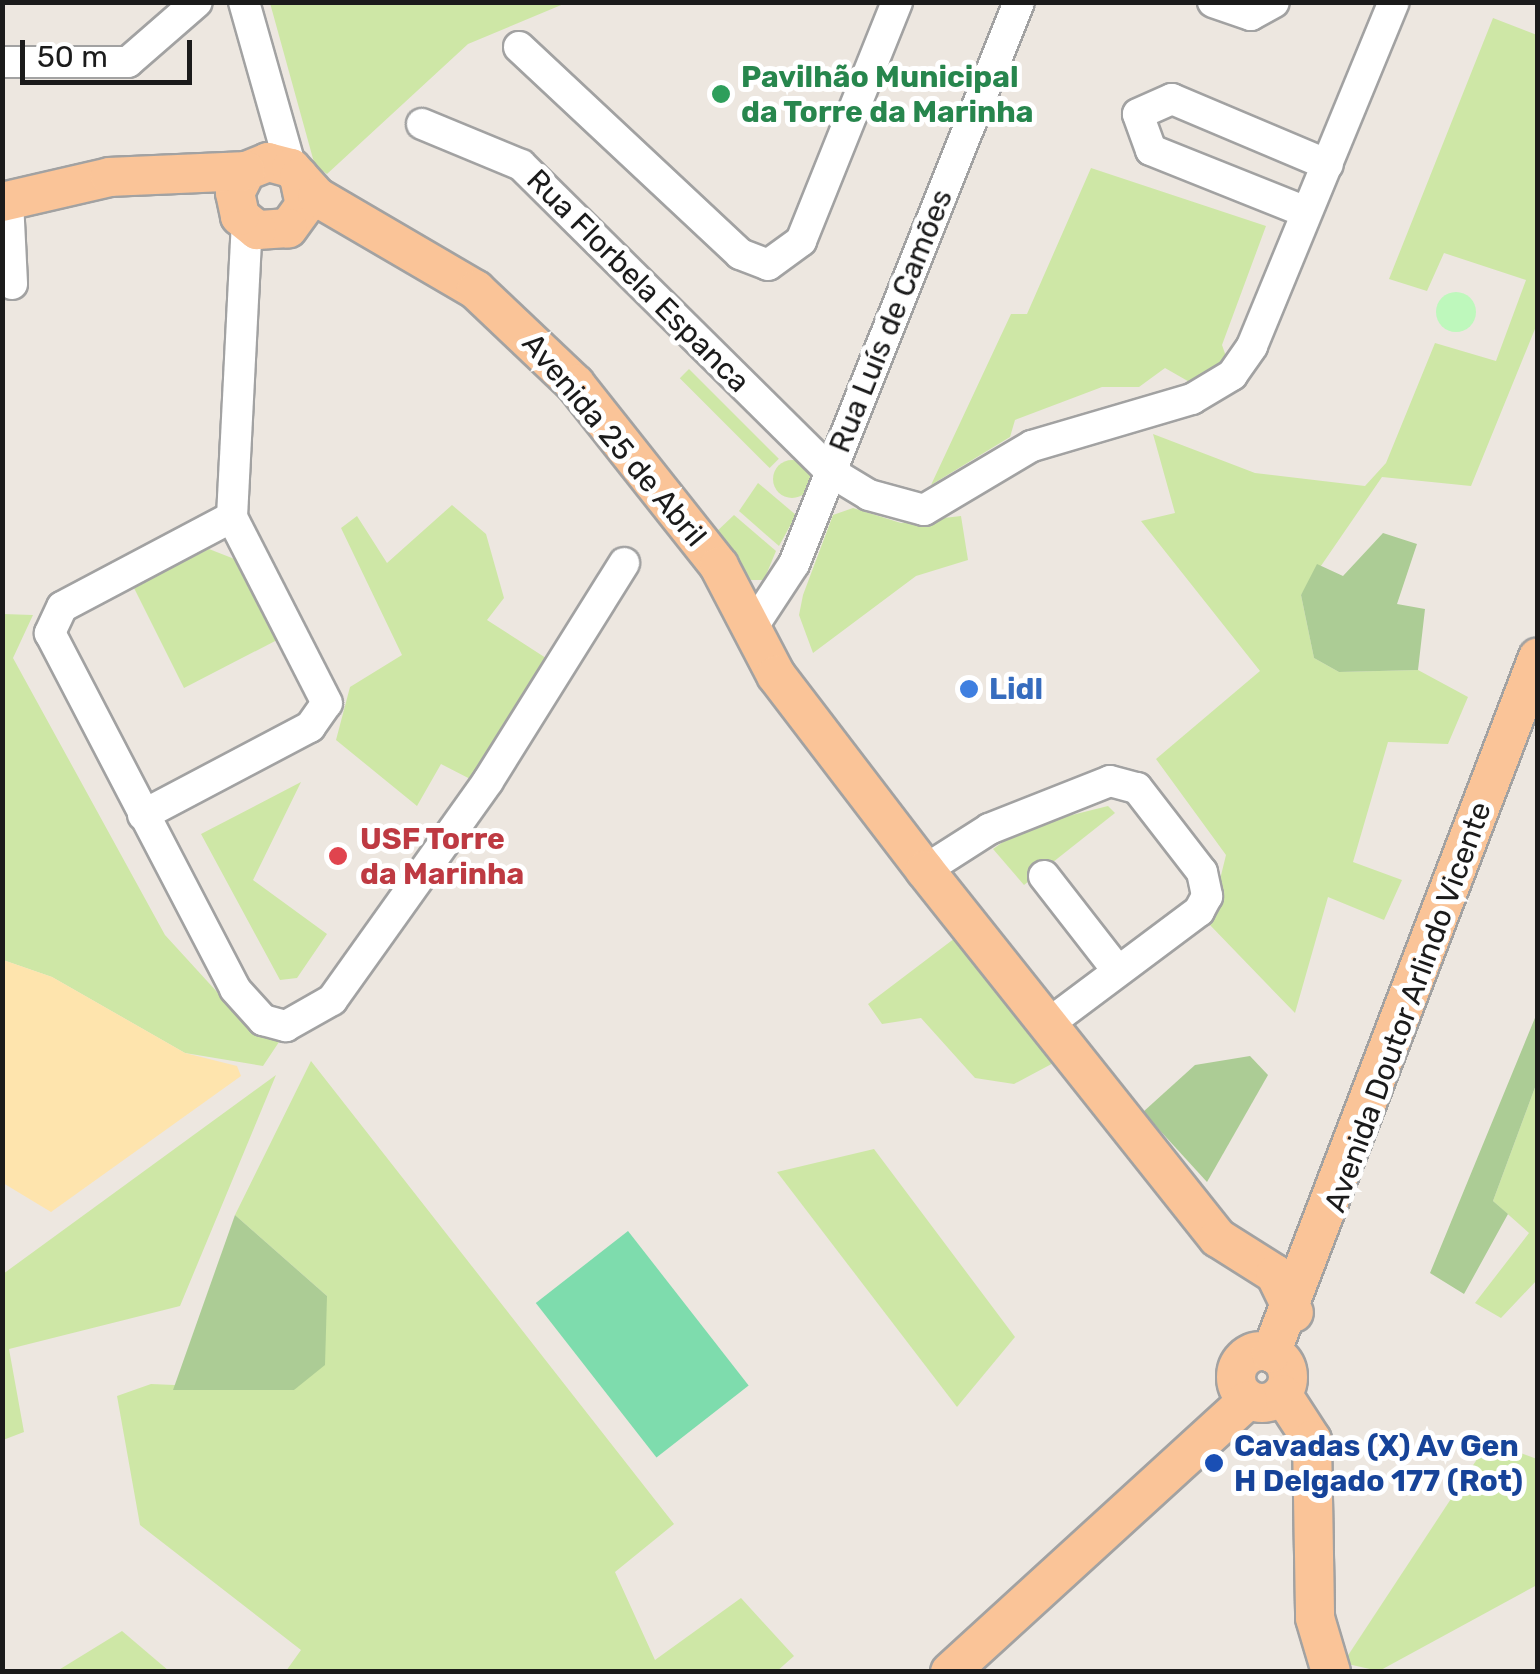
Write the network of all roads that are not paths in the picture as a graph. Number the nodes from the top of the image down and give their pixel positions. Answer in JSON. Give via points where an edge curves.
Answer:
{"nodes":[{"id":1,"x":197,"y":2,"type":"edge"},
{"id":2,"x":244,"y":2,"type":"edge"},
{"id":3,"x":897,"y":2,"type":"edge"},
{"id":4,"x":1018,"y":2,"type":"edge"},
{"id":5,"x":1214,"y":2,"type":"edge"},
{"id":6,"x":1274,"y":2,"type":"edge"},
{"id":7,"x":1394,"y":2,"type":"edge"},
{"id":8,"x":519,"y":47,"type":"dead end"},
{"id":9,"x":2,"y":62,"type":"edge"},
{"id":10,"x":422,"y":124,"type":"dead end"},
{"id":11,"x":1328,"y":165,"type":"junction"},
{"id":12,"x":273,"y":170,"type":"junction"},
{"id":13,"x":18,"y":199,"type":"edge"},
{"id":14,"x":1306,"y":212,"type":"junction"},
{"id":15,"x":244,"y":220,"type":"junction"},
{"id":16,"x":292,"y":225,"type":"junction"},
{"id":17,"x":251,"y":279,"type":"junction"},
{"id":18,"x":12,"y":284,"type":"dead end"},
{"id":19,"x":831,"y":472,"type":"junction"},
{"id":20,"x":232,"y":516,"type":"junction"},
{"id":21,"x":624,"y":563,"type":"dead end"},
{"id":22,"x":750,"y":631,"type":"junction"},
{"id":23,"x":1538,"y":657,"type":"edge"},
{"id":24,"x":143,"y":815,"type":"junction"},
{"id":25,"x":925,"y":870,"type":"junction"},
{"id":26,"x":1044,"y":876,"type":"dead end"},
{"id":27,"x":1118,"y":972,"type":"junction"},
{"id":28,"x":1048,"y":1024,"type":"junction"},
{"id":29,"x":1294,"y":1313,"type":"junction"},
{"id":30,"x":1265,"y":1397,"type":"junction"},
{"id":31,"x":950,"y":1672,"type":"edge"},
{"id":32,"x":1331,"y":1672,"type":"edge"}],
"edges":[{"from":1,"to":9,"type":"street","via":[[117,66]]},
{"from":2,"to":12,"type":"street","via":[[267,93]]},
{"from":3,"to":8,"type":"street","via":[[801,241],[768,265],[740,254]]},
{"from":4,"to":19,"type":"street","name":"Rua Luís de Camões"},
{"from":5,"to":6,"type":"street","via":[[1251,15]]},
{"from":7,"to":11,"type":"street"},
{"from":10,"to":19,"type":"street","name":"Rua Florbela Espanca","via":[[521,164]]},
{"from":11,"to":14,"type":"street"},
{"from":11,"to":14,"type":"street","via":[[1172,99],[1138,114],[1151,150]]},
{"from":12,"to":13,"type":"main road","via":[[110,177]]},
{"from":12,"to":15,"type":"main road","via":[[235,193]]},
{"from":12,"to":16,"type":"main road","via":[[305,205]]},
{"from":12,"to":22,"type":"main road","name":"Avenida 25 de Abril","via":[[425,254],[523,331],[719,566]]},
{"from":13,"to":15,"type":"main road","via":[[187,196]]},
{"from":13,"to":18,"type":"street"},
{"from":14,"to":19,"type":"street","name":"Rua Florbela Espanca","via":[[1252,346],[1213,389],[1032,446],[924,510],[869,495]]},
{"from":15,"to":16,"type":"main road","name":"Avenida 25 de Abril"},
{"from":15,"to":17,"type":"street"},
{"from":16,"to":17,"type":"street"},
{"from":16,"to":22,"type":"main road","name":"Avenida 25 de Abril","via":[[406,267],[510,346]]},
{"from":17,"to":20,"type":"street"},
{"from":19,"to":22,"type":"street","name":"Rua Luís de Camões","via":[[784,589]]},
{"from":20,"to":24,"type":"street","via":[[62,607],[52,622],[52,644]]},
{"from":20,"to":24,"type":"street","via":[[326,692],[325,711]]},
{"from":21,"to":24,"type":"street","via":[[488,781],[332,1000],[298,1024],[263,1020],[243,1001]]},
{"from":22,"to":25,"type":"main road","name":"Avenida 25 de Abril"},
{"from":23,"to":29,"type":"main road","name":"Avenida Doutor Arlindo Vicente"},
{"from":25,"to":27,"type":"street","via":[[989,829],[1127,780],[1202,872],[1206,896]]},
{"from":25,"to":28,"type":"main road","name":"Avenida 25 de Abril"},
{"from":26,"to":27,"type":"street"},
{"from":27,"to":28,"type":"street"},
{"from":28,"to":29,"type":"main road","name":"Avenida 25 de Abril","via":[[1226,1248],[1275,1274]]},
{"from":29,"to":30,"type":"main road","name":"Avenida Doutor Arlindo Vicente","via":[[1272,1353],[1287,1371]]},
{"from":30,"to":31,"type":"main road"},
{"from":30,"to":32,"type":"main road","via":[[1312,1440],[1315,1618]]}]}
